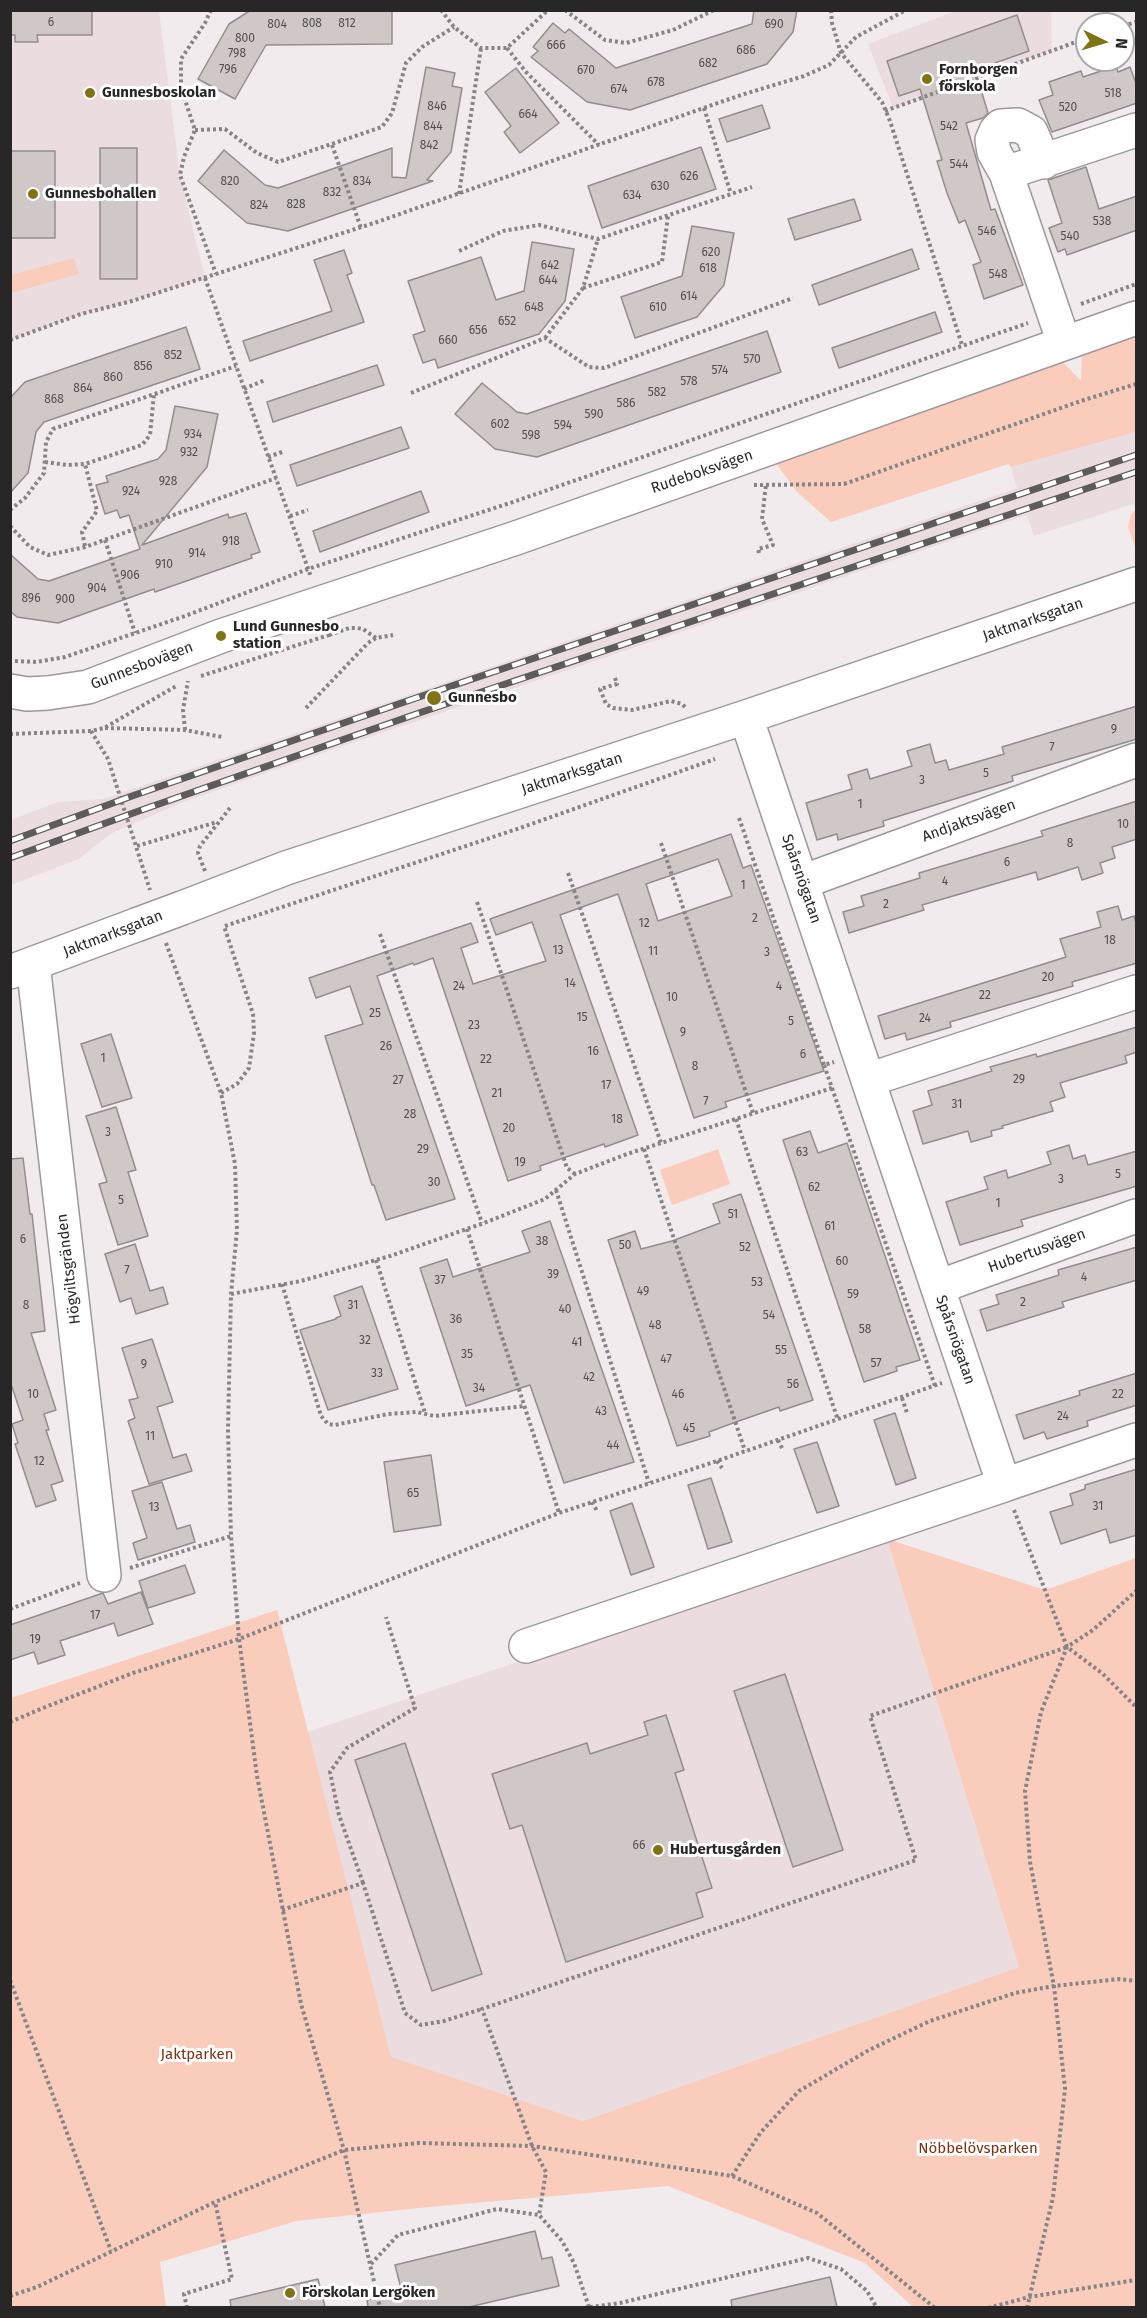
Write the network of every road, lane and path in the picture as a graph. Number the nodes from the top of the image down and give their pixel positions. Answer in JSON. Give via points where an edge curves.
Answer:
{"nodes":[{"id":1,"x":211,"y":10,"type":"edge"},
{"id":2,"x":441,"y":10,"type":"edge"},
{"id":3,"x":548,"y":10,"type":"edge"},
{"id":4,"x":565,"y":10,"type":"edge"},
{"id":5,"x":714,"y":10,"type":"edge"},
{"id":6,"x":831,"y":10,"type":"edge"},
{"id":7,"x":906,"y":10,"type":"edge"},
{"id":8,"x":454,"y":27,"type":"junction"},
{"id":9,"x":1075,"y":42,"type":"edge"},
{"id":10,"x":481,"y":48,"type":"junction"},
{"id":11,"x":507,"y":48,"type":"junction"},
{"id":12,"x":841,"y":53,"type":"junction"},
{"id":13,"x":704,"y":108,"type":"junction"},
{"id":14,"x":885,"y":111,"type":"junction"},
{"id":15,"x":195,"y":130,"type":"junction"},
{"id":16,"x":1137,"y":130,"type":"edge"},
{"id":17,"x":332,"y":145,"type":"junction"},
{"id":18,"x":600,"y":145,"type":"junction"},
{"id":19,"x":1044,"y":162,"type":"junction"},
{"id":20,"x":1006,"y":174,"type":"junction"},
{"id":21,"x":752,"y":187,"type":"dead end"},
{"id":22,"x":459,"y":194,"type":"junction"},
{"id":23,"x":731,"y":194,"type":"junction"},
{"id":24,"x":668,"y":216,"type":"junction"},
{"id":25,"x":361,"y":228,"type":"junction"},
{"id":26,"x":598,"y":239,"type":"junction"},
{"id":27,"x":459,"y":251,"type":"dead end"},
{"id":28,"x":216,"y":274,"type":"junction"},
{"id":29,"x":205,"y":278,"type":"junction"},
{"id":30,"x":1137,"y":284,"type":"edge"},
{"id":31,"x":583,"y":288,"type":"junction"},
{"id":32,"x":793,"y":298,"type":"dead end"},
{"id":33,"x":1137,"y":318,"type":"edge"},
{"id":34,"x":1059,"y":329,"type":"junction"},
{"id":35,"x":545,"y":338,"type":"junction"},
{"id":36,"x":10,"y":340,"type":"edge"},
{"id":37,"x":962,"y":345,"type":"junction"},
{"id":38,"x":236,"y":366,"type":"junction"},
{"id":39,"x":265,"y":380,"type":"dead end"},
{"id":40,"x":1137,"y":384,"type":"edge"},
{"id":41,"x":244,"y":388,"type":"junction"},
{"id":42,"x":411,"y":393,"type":"dead end"},
{"id":43,"x":154,"y":394,"type":"junction"},
{"id":44,"x":285,"y":451,"type":"dead end"},
{"id":45,"x":759,"y":452,"type":"junction"},
{"id":46,"x":268,"y":457,"type":"junction"},
{"id":47,"x":45,"y":462,"type":"junction"},
{"id":48,"x":85,"y":464,"type":"junction"},
{"id":49,"x":276,"y":478,"type":"junction"},
{"id":50,"x":750,"y":485,"type":"dead end"},
{"id":51,"x":766,"y":485,"type":"junction"},
{"id":52,"x":10,"y":510,"type":"edge"},
{"id":53,"x":308,"y":510,"type":"dead end"},
{"id":54,"x":290,"y":516,"type":"junction"},
{"id":55,"x":10,"y":526,"type":"edge"},
{"id":56,"x":105,"y":540,"type":"junction"},
{"id":57,"x":85,"y":547,"type":"junction"},
{"id":58,"x":759,"y":553,"type":"dead end"},
{"id":59,"x":308,"y":569,"type":"junction"},
{"id":60,"x":1137,"y":584,"type":"edge"},
{"id":61,"x":339,"y":596,"type":"joint"},
{"id":62,"x":135,"y":633,"type":"junction"},
{"id":63,"x":329,"y":635,"type":"dead end"},
{"id":64,"x":393,"y":635,"type":"dead end"},
{"id":65,"x":376,"y":638,"type":"junction"},
{"id":66,"x":13,"y":676,"type":"edge"},
{"id":67,"x":615,"y":678,"type":"dead end"},
{"id":68,"x":188,"y":681,"type":"dead end"},
{"id":69,"x":306,"y":708,"type":"dead end"},
{"id":70,"x":746,"y":717,"type":"junction"},
{"id":71,"x":104,"y":728,"type":"dead end"},
{"id":72,"x":184,"y":730,"type":"junction"},
{"id":73,"x":91,"y":731,"type":"dead end"},
{"id":74,"x":697,"y":733,"type":"junction"},
{"id":75,"x":222,"y":737,"type":"dead end"},
{"id":76,"x":1137,"y":760,"type":"edge"},
{"id":77,"x":230,"y":808,"type":"dead end"},
{"id":78,"x":739,"y":818,"type":"dead end"},
{"id":79,"x":218,"y":822,"type":"junction"},
{"id":80,"x":661,"y":843,"type":"dead end"},
{"id":81,"x":137,"y":846,"type":"junction"},
{"id":82,"x":568,"y":873,"type":"dead end"},
{"id":83,"x":802,"y":882,"type":"junction"},
{"id":84,"x":214,"y":896,"type":"junction"},
{"id":85,"x":477,"y":903,"type":"dead end"},
{"id":86,"x":157,"y":911,"type":"junction"},
{"id":87,"x":380,"y":934,"type":"dead end"},
{"id":88,"x":165,"y":941,"type":"dead end"},
{"id":89,"x":22,"y":968,"type":"edge"},
{"id":90,"x":1137,"y":993,"type":"edge"},
{"id":91,"x":824,"y":1065,"type":"junction"},
{"id":92,"x":864,"y":1067,"type":"junction"},
{"id":93,"x":832,"y":1088,"type":"junction"},
{"id":94,"x":222,"y":1093,"type":"junction"},
{"id":95,"x":753,"y":1113,"type":"junction"},
{"id":96,"x":736,"y":1119,"type":"junction"},
{"id":97,"x":661,"y":1143,"type":"junction"},
{"id":98,"x":644,"y":1149,"type":"junction"},
{"id":99,"x":574,"y":1174,"type":"junction"},
{"id":100,"x":556,"y":1190,"type":"junction"},
{"id":101,"x":1137,"y":1216,"type":"edge"},
{"id":102,"x":482,"y":1223,"type":"junction"},
{"id":103,"x":467,"y":1229,"type":"junction"},
{"id":104,"x":376,"y":1260,"type":"junction"},
{"id":105,"x":282,"y":1284,"type":"junction"},
{"id":106,"x":938,"y":1287,"type":"junction"},
{"id":107,"x":231,"y":1293,"type":"junction"},
{"id":108,"x":967,"y":1374,"type":"junction"},
{"id":109,"x":935,"y":1386,"type":"junction"},
{"id":110,"x":902,"y":1398,"type":"junction"},
{"id":111,"x":525,"y":1406,"type":"junction"},
{"id":112,"x":907,"y":1413,"type":"dead end"},
{"id":113,"x":425,"y":1414,"type":"junction"},
{"id":114,"x":838,"y":1420,"type":"junction"},
{"id":115,"x":778,"y":1440,"type":"junction"},
{"id":116,"x":1137,"y":1440,"type":"edge"},
{"id":117,"x":783,"y":1450,"type":"dead end"},
{"id":118,"x":745,"y":1451,"type":"junction"},
{"id":119,"x":717,"y":1461,"type":"junction"},
{"id":120,"x":722,"y":1468,"type":"dead end"},
{"id":121,"x":649,"y":1484,"type":"junction"},
{"id":122,"x":1004,"y":1485,"type":"junction"},
{"id":123,"x":592,"y":1502,"type":"junction"},
{"id":124,"x":597,"y":1511,"type":"dead end"},
{"id":125,"x":559,"y":1513,"type":"junction"},
{"id":126,"x":231,"y":1536,"type":"junction"},
{"id":127,"x":104,"y":1575,"type":"junction"},
{"id":128,"x":1137,"y":1591,"type":"edge"},
{"id":129,"x":10,"y":1609,"type":"edge"},
{"id":130,"x":386,"y":1617,"type":"dead end"},
{"id":131,"x":239,"y":1639,"type":"junction"},
{"id":132,"x":526,"y":1646,"type":"dead end"},
{"id":133,"x":1067,"y":1647,"type":"junction"},
{"id":134,"x":1137,"y":1707,"type":"edge"},
{"id":135,"x":10,"y":1722,"type":"edge"},
{"id":136,"x":363,"y":1882,"type":"junction"},
{"id":137,"x":282,"y":1910,"type":"junction"},
{"id":138,"x":10,"y":1980,"type":"edge"},
{"id":139,"x":1137,"y":1981,"type":"edge"},
{"id":140,"x":1054,"y":1986,"type":"junction"},
{"id":141,"x":482,"y":2009,"type":"junction"},
{"id":142,"x":532,"y":2146,"type":"junction"},
{"id":143,"x":344,"y":2150,"type":"junction"},
{"id":144,"x":732,"y":2176,"type":"junction"},
{"id":145,"x":215,"y":2202,"type":"junction"},
{"id":146,"x":539,"y":2215,"type":"junction"},
{"id":147,"x":111,"y":2252,"type":"junction"},
{"id":148,"x":371,"y":2264,"type":"junction"},
{"id":149,"x":1137,"y":2280,"type":"edge"},
{"id":150,"x":10,"y":2296,"type":"edge"},
{"id":151,"x":1029,"y":2297,"type":"junction"},
{"id":152,"x":187,"y":2307,"type":"edge"},
{"id":153,"x":380,"y":2307,"type":"edge"},
{"id":154,"x":584,"y":2307,"type":"edge"},
{"id":155,"x":589,"y":2307,"type":"edge"},
{"id":156,"x":877,"y":2307,"type":"edge"},
{"id":157,"x":935,"y":2307,"type":"edge"},
{"id":158,"x":988,"y":2307,"type":"edge"},
{"id":159,"x":1027,"y":2307,"type":"edge"}],
"edges":[{"from":1,"to":15,"type":"path","via":[[181,59],[181,88]]},
{"from":2,"to":8,"type":"path"},
{"from":3,"to":11,"type":"path"},
{"from":4,"to":5,"type":"path","via":[[605,40],[626,44],[673,30]]},
{"from":6,"to":12,"type":"path"},
{"from":7,"to":12,"type":"path","via":[[856,37]]},
{"from":8,"to":10,"type":"path"},
{"from":8,"to":17,"type":"path","via":[[422,47],[406,63],[392,113],[382,127]]},
{"from":9,"to":14,"type":"path"},
{"from":10,"to":11,"type":"path"},
{"from":10,"to":22,"type":"path"},
{"from":11,"to":18,"type":"path"},
{"from":12,"to":13,"type":"path","via":[[829,65]]},
{"from":12,"to":14,"type":"path","via":[[882,102]]},
{"from":13,"to":18,"type":"path"},
{"from":13,"to":23,"type":"path"},
{"from":14,"to":37,"type":"path"},
{"from":15,"to":17,"type":"path","via":[[225,129],[257,153],[278,162]]},
{"from":15,"to":28,"type":"path","via":[[180,175]]},
{"from":16,"to":19,"type":"street"},
{"from":17,"to":25,"type":"path"},
{"from":18,"to":22,"type":"path"},
{"from":19,"to":20,"type":"street"},
{"from":19,"to":20,"type":"street","via":[[1031,132],[1018,125],[1001,126],[992,140]]},
{"from":20,"to":34,"type":"street"},
{"from":21,"to":23,"type":"path"},
{"from":22,"to":25,"type":"path"},
{"from":23,"to":24,"type":"path"},
{"from":24,"to":26,"type":"path"},
{"from":24,"to":31,"type":"path","via":[[662,262]]},
{"from":25,"to":28,"type":"path"},
{"from":26,"to":27,"type":"path","via":[[539,225],[503,231]]},
{"from":26,"to":31,"type":"path"},
{"from":28,"to":29,"type":"path"},
{"from":29,"to":36,"type":"path","via":[[81,314]]},
{"from":29,"to":38,"type":"path"},
{"from":30,"to":34,"type":"path"},
{"from":31,"to":35,"type":"path"},
{"from":32,"to":35,"type":"path","via":[[604,368],[589,367]]},
{"from":33,"to":34,"type":"street","name":"Rudeboksvägen"},
{"from":34,"to":37,"type":"path"},
{"from":34,"to":45,"type":"street","name":"Rudeboksvägen"},
{"from":35,"to":42,"type":"path"},
{"from":37,"to":59,"type":"path","via":[[516,501]]},
{"from":38,"to":41,"type":"path"},
{"from":38,"to":43,"type":"path"},
{"from":39,"to":41,"type":"path"},
{"from":40,"to":51,"type":"path","via":[[844,484]]},
{"from":41,"to":46,"type":"path"},
{"from":43,"to":47,"type":"path","via":[[53,429],[46,442]]},
{"from":43,"to":48,"type":"path","via":[[150,435],[142,445]]},
{"from":44,"to":46,"type":"path"},
{"from":45,"to":51,"type":"path"},
{"from":45,"to":61,"type":"street","name":"Rudeboksvägen"},
{"from":46,"to":49,"type":"path"},
{"from":47,"to":48,"type":"path"},
{"from":47,"to":52,"type":"path","via":[[44,473]]},
{"from":48,"to":57,"type":"path","via":[[97,511],[82,532]]},
{"from":49,"to":54,"type":"path"},
{"from":49,"to":56,"type":"path"},
{"from":50,"to":51,"type":"path"},
{"from":51,"to":58,"type":"path","via":[[762,519],[773,545],[758,549]]},
{"from":53,"to":54,"type":"path"},
{"from":54,"to":59,"type":"path"},
{"from":55,"to":57,"type":"path","via":[[30,547],[48,555]]},
{"from":56,"to":57,"type":"path"},
{"from":56,"to":62,"type":"path"},
{"from":59,"to":62,"type":"path"},
{"from":60,"to":70,"type":"street","name":"Jaktmarksgatan"},
{"from":61,"to":66,"type":"street","name":"Gunnesbovägen","via":[[88,687],[48,693]]},
{"from":62,"to":66,"type":"path","via":[[65,657],[36,662]]},
{"from":63,"to":65,"type":"path","via":[[357,628]]},
{"from":64,"to":65,"type":"path"},
{"from":65,"to":69,"type":"path"},
{"from":67,"to":74,"type":"path","via":[[617,684],[600,690],[606,704],[623,710],[672,701],[682,704]]},
{"from":68,"to":72,"type":"path"},
{"from":70,"to":74,"type":"street","name":"Jaktmarksgatan"},
{"from":70,"to":83,"type":"street","name":"Spårsnögatan"},
{"from":71,"to":72,"type":"path"},
{"from":72,"to":75,"type":"path"},
{"from":73,"to":81,"type":"path","via":[[108,759]]},
{"from":74,"to":84,"type":"street","name":"Jaktmarksgatan","via":[[286,868]]},
{"from":76,"to":83,"type":"street","name":"Andjaktsvägen"},
{"from":77,"to":79,"type":"path"},
{"from":78,"to":91,"type":"path"},
{"from":79,"to":81,"type":"path"},
{"from":79,"to":84,"type":"path","via":[[198,853]]},
{"from":80,"to":95,"type":"path"},
{"from":81,"to":86,"type":"path"},
{"from":82,"to":97,"type":"path"},
{"from":83,"to":92,"type":"street","name":"Spårsnögatan"},
{"from":84,"to":86,"type":"street","name":"Jaktmarksgatan"},
{"from":84,"to":94,"type":"path","via":[[253,1014],[254,1034],[249,1068],[237,1084]]},
{"from":85,"to":99,"type":"path","via":[[567,1168]]},
{"from":86,"to":89,"type":"street","name":"Jaktmarksgatan"},
{"from":87,"to":102,"type":"path"},
{"from":88,"to":94,"type":"path"},
{"from":89,"to":127,"type":"street","name":"Högviltsgränden"},
{"from":90,"to":92,"type":"street"},
{"from":91,"to":92,"type":"path"},
{"from":91,"to":93,"type":"path"},
{"from":92,"to":106,"type":"street","name":"Spårsnögatan"},
{"from":93,"to":95,"type":"path"},
{"from":93,"to":109,"type":"path"},
{"from":94,"to":107,"type":"path","via":[[235,1164],[237,1230]]},
{"from":95,"to":96,"type":"path"},
{"from":96,"to":97,"type":"path"},
{"from":96,"to":114,"type":"path"},
{"from":97,"to":98,"type":"path"},
{"from":98,"to":99,"type":"path"},
{"from":98,"to":118,"type":"path"},
{"from":99,"to":100,"type":"path"},
{"from":100,"to":102,"type":"path"},
{"from":100,"to":121,"type":"path"},
{"from":101,"to":106,"type":"street","name":"Hubertusvägen"},
{"from":102,"to":103,"type":"path"},
{"from":103,"to":104,"type":"path"},
{"from":103,"to":111,"type":"path"},
{"from":104,"to":105,"type":"path"},
{"from":104,"to":113,"type":"path"},
{"from":105,"to":107,"type":"path"},
{"from":105,"to":113,"type":"path","via":[[321,1416],[328,1424],[388,1414]]},
{"from":106,"to":108,"type":"street","name":"Spårsnögatan"},
{"from":107,"to":126,"type":"path"},
{"from":108,"to":109,"type":"path"},
{"from":108,"to":122,"type":"street","name":"Spårsnögatan"},
{"from":109,"to":110,"type":"path"},
{"from":110,"to":112,"type":"path"},
{"from":110,"to":114,"type":"path"},
{"from":111,"to":113,"type":"path"},
{"from":111,"to":125,"type":"path"},
{"from":114,"to":115,"type":"path"},
{"from":115,"to":117,"type":"path"},
{"from":115,"to":118,"type":"path"},
{"from":116,"to":122,"type":"street"},
{"from":118,"to":119,"type":"path"},
{"from":119,"to":120,"type":"path"},
{"from":119,"to":121,"type":"path"},
{"from":121,"to":123,"type":"path"},
{"from":122,"to":132,"type":"street"},
{"from":122,"to":133,"type":"path"},
{"from":123,"to":124,"type":"path"},
{"from":123,"to":125,"type":"path"},
{"from":125,"to":131,"type":"path"},
{"from":126,"to":127,"type":"path"},
{"from":126,"to":131,"type":"path"},
{"from":127,"to":129,"type":"path"},
{"from":128,"to":133,"type":"path"},
{"from":130,"to":136,"type":"path","via":[[415,1708],[347,1748],[330,1772],[339,1815]]},
{"from":131,"to":135,"type":"path","via":[[133,1673]]},
{"from":131,"to":137,"type":"path","via":[[257,1776]]},
{"from":133,"to":134,"type":"path"},
{"from":133,"to":140,"type":"path","via":[[1041,1712],[1025,1791],[1030,1862]]},
{"from":133,"to":141,"type":"path","via":[[870,1716],[916,1860]]},
{"from":136,"to":137,"type":"path"},
{"from":136,"to":141,"type":"path","via":[[405,2013],[421,2025]]},
{"from":137,"to":143,"type":"path","via":[[300,2004]]},
{"from":138,"to":147,"type":"path"},
{"from":139,"to":140,"type":"path","via":[[1119,1979]]},
{"from":140,"to":144,"type":"path","via":[[1014,1994],[930,2021],[859,2055],[799,2091],[761,2132]]},
{"from":140,"to":151,"type":"path","via":[[1065,2089],[1053,2197]]},
{"from":141,"to":142,"type":"path"},
{"from":142,"to":143,"type":"path","via":[[419,2143]]},
{"from":142,"to":144,"type":"path"},
{"from":142,"to":146,"type":"path","via":[[546,2172]]},
{"from":143,"to":145,"type":"path"},
{"from":143,"to":148,"type":"path"},
{"from":144,"to":157,"type":"path","via":[[817,2213]]},
{"from":145,"to":147,"type":"path"},
{"from":145,"to":152,"type":"path","via":[[232,2279],[184,2294]]},
{"from":146,"to":148,"type":"path","via":[[497,2209],[398,2235]]},
{"from":146,"to":155,"type":"path","via":[[562,2241],[574,2263]]},
{"from":147,"to":150,"type":"path"},
{"from":148,"to":153,"type":"path"},
{"from":149,"to":151,"type":"path"},
{"from":151,"to":158,"type":"path"},
{"from":151,"to":159,"type":"path"},
{"from":154,"to":155,"type":"path"},
{"from":155,"to":156,"type":"path","via":[[808,2258],[841,2269],[867,2291]]}]}
